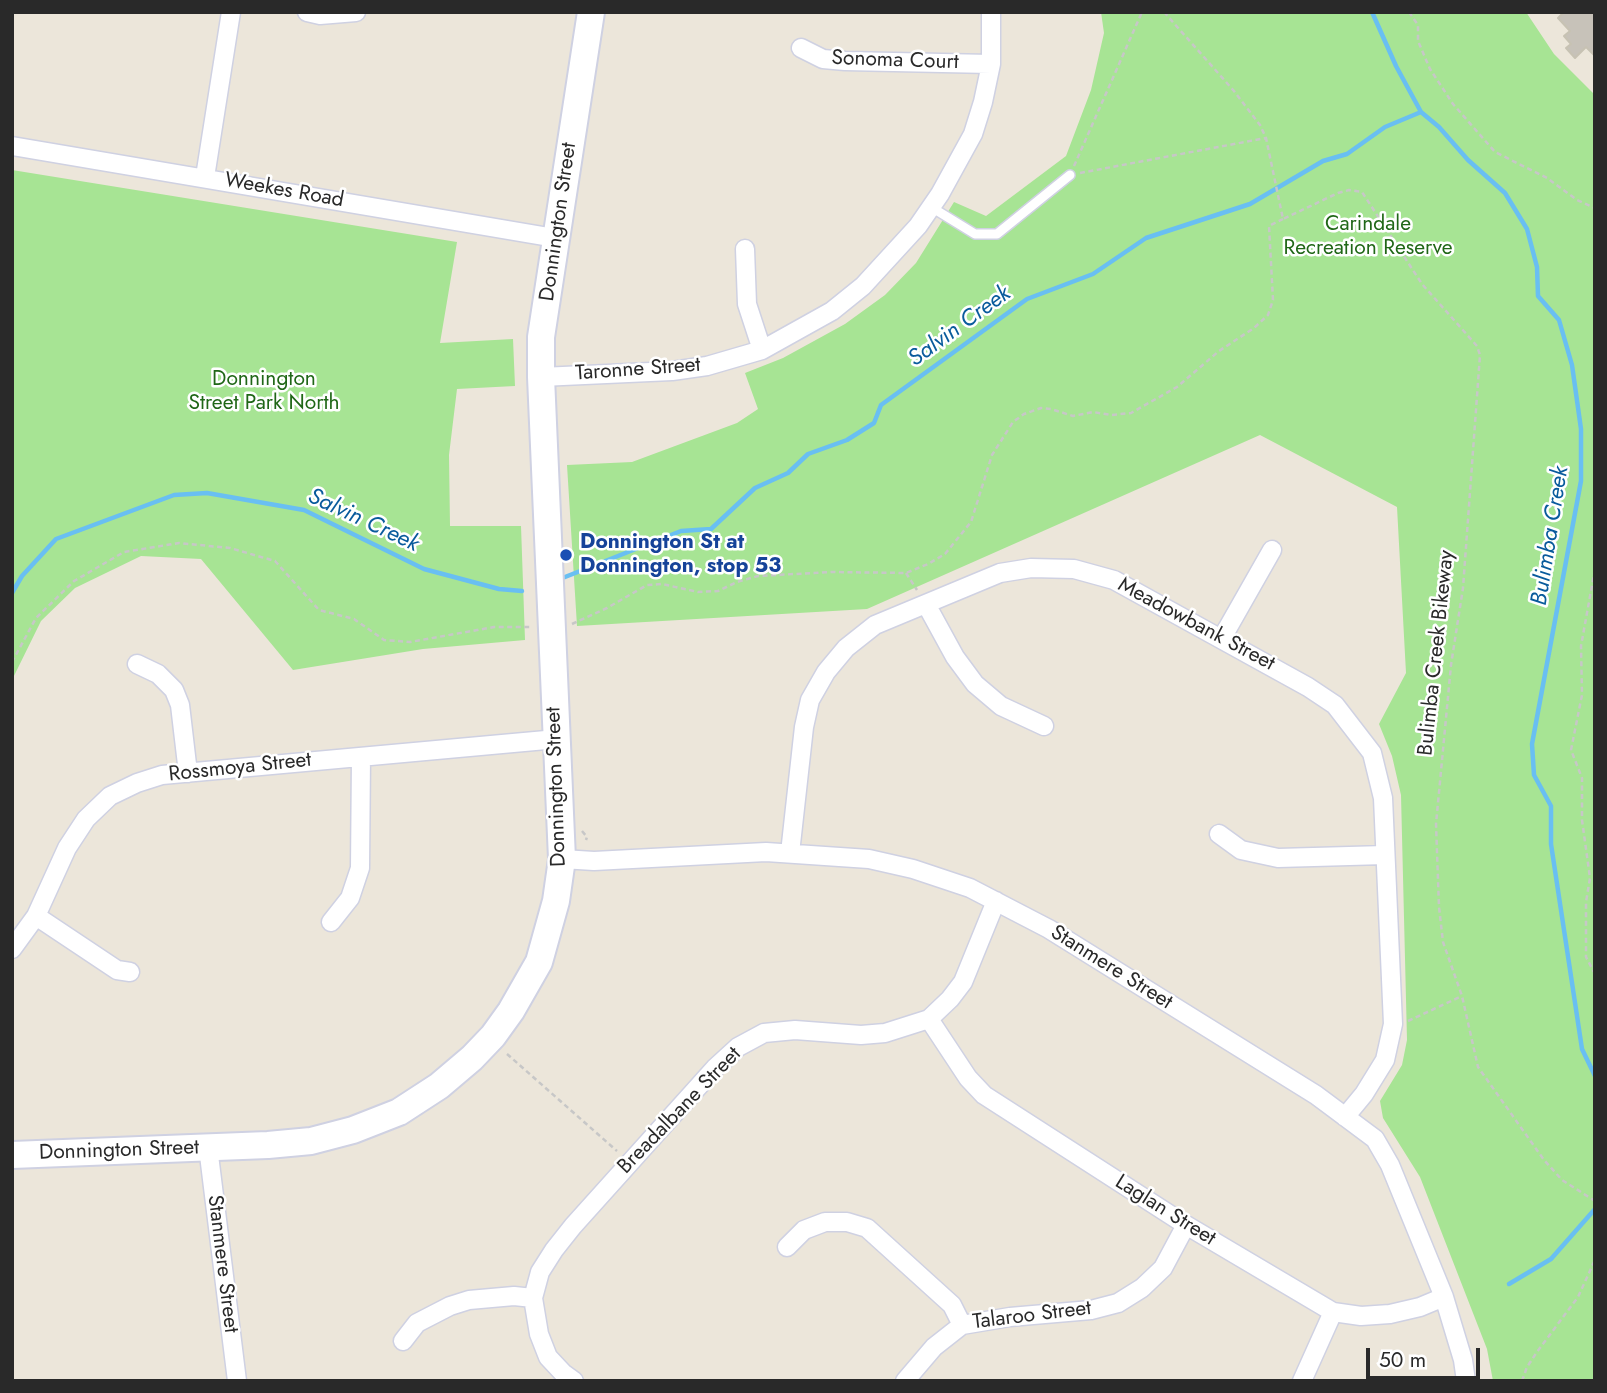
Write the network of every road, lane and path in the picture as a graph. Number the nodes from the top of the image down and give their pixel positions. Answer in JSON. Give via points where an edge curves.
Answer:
{"nodes":[{"id":1,"x":231,"y":12,"type":"edge"},
{"id":2,"x":307,"y":12,"type":"edge"},
{"id":3,"x":356,"y":12,"type":"edge"},
{"id":4,"x":591,"y":12,"type":"edge"},
{"id":5,"x":991,"y":12,"type":"edge"},
{"id":6,"x":1142,"y":12,"type":"edge"},
{"id":7,"x":1164,"y":12,"type":"edge"},
{"id":8,"x":1409,"y":12,"type":"edge"},
{"id":9,"x":801,"y":48,"type":"dead end"},
{"id":10,"x":991,"y":64,"type":"junction"},
{"id":11,"x":1266,"y":138,"type":"junction"},
{"id":12,"x":12,"y":146,"type":"edge"},
{"id":13,"x":1070,"y":175,"type":"junction"},
{"id":14,"x":205,"y":177,"type":"junction"},
{"id":15,"x":931,"y":207,"type":"junction"},
{"id":16,"x":1595,"y":208,"type":"edge"},
{"id":17,"x":1283,"y":219,"type":"junction"},
{"id":18,"x":555,"y":238,"type":"junction"},
{"id":19,"x":746,"y":250,"type":"dead end"},
{"id":20,"x":762,"y":350,"type":"junction"},
{"id":21,"x":541,"y":377,"type":"junction"},
{"id":22,"x":1272,"y":550,"type":"dead end"},
{"id":23,"x":1595,"y":569,"type":"edge"},
{"id":24,"x":906,"y":573,"type":"junction"},
{"id":25,"x":922,"y":598,"type":"junction"},
{"id":26,"x":550,"y":621,"type":"junction"},
{"id":27,"x":1222,"y":638,"type":"junction"},
{"id":28,"x":12,"y":662,"type":"edge"},
{"id":29,"x":137,"y":664,"type":"dead end"},
{"id":30,"x":1044,"y":726,"type":"dead end"},
{"id":31,"x":557,"y":739,"type":"junction"},
{"id":32,"x":361,"y":757,"type":"junction"},
{"id":33,"x":188,"y":773,"type":"junction"},
{"id":34,"x":1219,"y":834,"type":"dead end"},
{"id":35,"x":790,"y":853,"type":"junction"},
{"id":36,"x":1385,"y":855,"type":"junction"},
{"id":37,"x":562,"y":859,"type":"junction"},
{"id":38,"x":996,"y":901,"type":"junction"},
{"id":39,"x":36,"y":916,"type":"junction"},
{"id":40,"x":331,"y":922,"type":"dead end"},
{"id":41,"x":12,"y":949,"type":"edge"},
{"id":42,"x":130,"y":972,"type":"dead end"},
{"id":43,"x":1595,"y":974,"type":"edge"},
{"id":44,"x":1462,"y":996,"type":"junction"},
{"id":45,"x":929,"y":1018,"type":"junction"},
{"id":46,"x":1393,"y":1024,"type":"junction"},
{"id":47,"x":507,"y":1054,"type":"dead end"},
{"id":48,"x":1345,"y":1117,"type":"junction"},
{"id":49,"x":208,"y":1147,"type":"junction"},
{"id":50,"x":12,"y":1155,"type":"edge"},
{"id":51,"x":630,"y":1162,"type":"junction"},
{"id":52,"x":1595,"y":1202,"type":"edge"},
{"id":53,"x":1186,"y":1225,"type":"junction"},
{"id":54,"x":787,"y":1247,"type":"dead end"},
{"id":55,"x":1595,"y":1260,"type":"edge"},
{"id":56,"x":533,"y":1297,"type":"junction"},
{"id":57,"x":1444,"y":1297,"type":"junction"},
{"id":58,"x":1333,"y":1312,"type":"junction"},
{"id":59,"x":962,"y":1325,"type":"junction"},
{"id":60,"x":403,"y":1341,"type":"dead end"},
{"id":61,"x":237,"y":1381,"type":"edge"},
{"id":62,"x":574,"y":1381,"type":"edge"},
{"id":63,"x":905,"y":1381,"type":"edge"},
{"id":64,"x":1302,"y":1381,"type":"edge"},
{"id":65,"x":1466,"y":1381,"type":"edge"},
{"id":66,"x":1522,"y":1381,"type":"edge"}],
"edges":[{"from":1,"to":14,"type":"street"},
{"from":2,"to":3,"type":"street"},
{"from":4,"to":18,"type":"street","name":"Donnington Street"},
{"from":5,"to":10,"type":"street","name":"Taronne Street"},
{"from":6,"to":13,"type":"path"},
{"from":7,"to":11,"type":"path","via":[[1234,91]]},
{"from":8,"to":16,"type":"path","via":[[1418,24],[1430,69],[1495,152]]},
{"from":9,"to":10,"type":"street","name":"Sonoma Court","via":[[823,59],[845,61]]},
{"from":10,"to":15,"type":"street","name":"Taronne Street","via":[[973,134]]},
{"from":11,"to":13,"type":"path"},
{"from":11,"to":17,"type":"path"},
{"from":12,"to":14,"type":"street","name":"Weekes Road"},
{"from":13,"to":15,"type":"lane","via":[[997,234],[975,234]]},
{"from":14,"to":18,"type":"street","name":"Weekes Road"},
{"from":15,"to":20,"type":"street","name":"Taronne Street","via":[[863,286],[832,311]]},
{"from":17,"to":24,"type":"path","via":[[1269,226],[1273,300],[1268,315],[1177,387],[1131,413],[1073,416],[1041,408],[1024,414],[1013,422],[992,455],[977,507],[964,532],[945,554]]},
{"from":17,"to":44,"type":"path","name":"Bulimba Creek Bikeway","via":[[1338,193],[1362,192],[1422,284],[1480,355],[1463,588],[1436,824],[1443,942]]},
{"from":18,"to":21,"type":"street","name":"Donnington Street","via":[[541,337]]},
{"from":19,"to":20,"type":"street","via":[[747,303]]},
{"from":20,"to":21,"type":"street","name":"Taronne Street","via":[[672,371]]},
{"from":21,"to":26,"type":"street","name":"Donnington Street"},
{"from":22,"to":27,"type":"street"},
{"from":23,"to":43,"type":"path","via":[[1581,646],[1581,695],[1571,750],[1582,778],[1590,878],[1586,957]]},
{"from":24,"to":25,"type":"path"},
{"from":24,"to":26,"type":"path","via":[[780,574],[698,592],[662,583],[647,585],[607,608]]},
{"from":25,"to":27,"type":"street","name":"Meadowbank Street","via":[[1000,573],[1074,569],[1114,580]]},
{"from":25,"to":30,"type":"street","via":[[975,684],[1001,706]]},
{"from":25,"to":35,"type":"street","name":"Meadowbank Street","via":[[875,625],[846,649],[826,671],[810,700]]},
{"from":26,"to":28,"type":"path","via":[[410,642],[384,640],[354,619],[318,610],[275,561],[230,548],[179,543],[124,552],[74,581],[36,618]]},
{"from":26,"to":31,"type":"street","name":"Donnington Street"},
{"from":27,"to":36,"type":"street","name":"Meadowbank Street","via":[[1335,705],[1372,754],[1382,798]]},
{"from":29,"to":33,"type":"street","via":[[158,674],[174,690]]},
{"from":31,"to":32,"type":"street","name":"Rossmoya Street"},
{"from":31,"to":37,"type":"street","name":"Donnington Street"},
{"from":32,"to":33,"type":"street","name":"Rossmoya Street"},
{"from":32,"to":40,"type":"street","via":[[360,868],[350,898]]},
{"from":33,"to":39,"type":"street","name":"Rossmoya Street","via":[[149,779],[110,796],[86,819],[67,848]]},
{"from":34,"to":36,"type":"street","via":[[1241,850],[1278,858]]},
{"from":35,"to":37,"type":"street","name":"Stanmere Street"},
{"from":35,"to":38,"type":"street","name":"Stanmere Street","via":[[869,859],[913,869]]},
{"from":36,"to":46,"type":"street","name":"Meadowbank Street"},
{"from":37,"to":49,"type":"street","name":"Donnington Street","via":[[556,901],[538,962],[493,1036],[439,1086],[399,1112],[342,1133],[311,1141]]},
{"from":38,"to":45,"type":"street","name":"Breadalbane Street","via":[[962,982]]},
{"from":38,"to":48,"type":"street","name":"Stanmere Street","via":[[1317,1095]]},
{"from":39,"to":41,"type":"street","name":"Rossmoya Street"},
{"from":39,"to":42,"type":"street","via":[[117,970]]},
{"from":44,"to":46,"type":"path","via":[[1415,1020]]},
{"from":44,"to":52,"type":"path","name":"Bulimba Creek Bikeway","via":[[1478,1067],[1544,1160],[1562,1180]]},
{"from":45,"to":51,"type":"street","name":"Breadalbane Street","via":[[885,1034],[764,1033],[738,1047],[715,1068]]},
{"from":45,"to":53,"type":"street","name":"Laglan Street","via":[[984,1095]]},
{"from":46,"to":48,"type":"street","name":"Meadowbank Street","via":[[1385,1060]]},
{"from":47,"to":51,"type":"path"},
{"from":48,"to":57,"type":"street","name":"Stanmere Street","via":[[1375,1139],[1390,1165]]},
{"from":49,"to":50,"type":"street","name":"Donnington Street"},
{"from":49,"to":61,"type":"street","name":"Stanmere Street"},
{"from":51,"to":56,"type":"street","name":"Breadalbane Street","via":[[554,1250],[540,1272]]},
{"from":53,"to":58,"type":"street","name":"Laglan Street"},
{"from":53,"to":59,"type":"street","name":"Talaroo Street","via":[[1163,1268],[1118,1303]]},
{"from":54,"to":59,"type":"street","via":[[804,1230],[825,1222],[867,1228],[952,1305]]},
{"from":55,"to":66,"type":"path","via":[[1578,1297],[1536,1352]]},
{"from":56,"to":60,"type":"street","via":[[469,1300],[450,1306],[417,1323]]},
{"from":56,"to":62,"type":"street","name":"Breadalbane Street","via":[[548,1357]]},
{"from":57,"to":58,"type":"street","name":"Laglan Street","via":[[1390,1314]]},
{"from":57,"to":65,"type":"street","name":"Stanmere Street"},
{"from":58,"to":64,"type":"street"},
{"from":59,"to":63,"type":"street","name":"Talaroo Street","via":[[934,1347]]}]}
